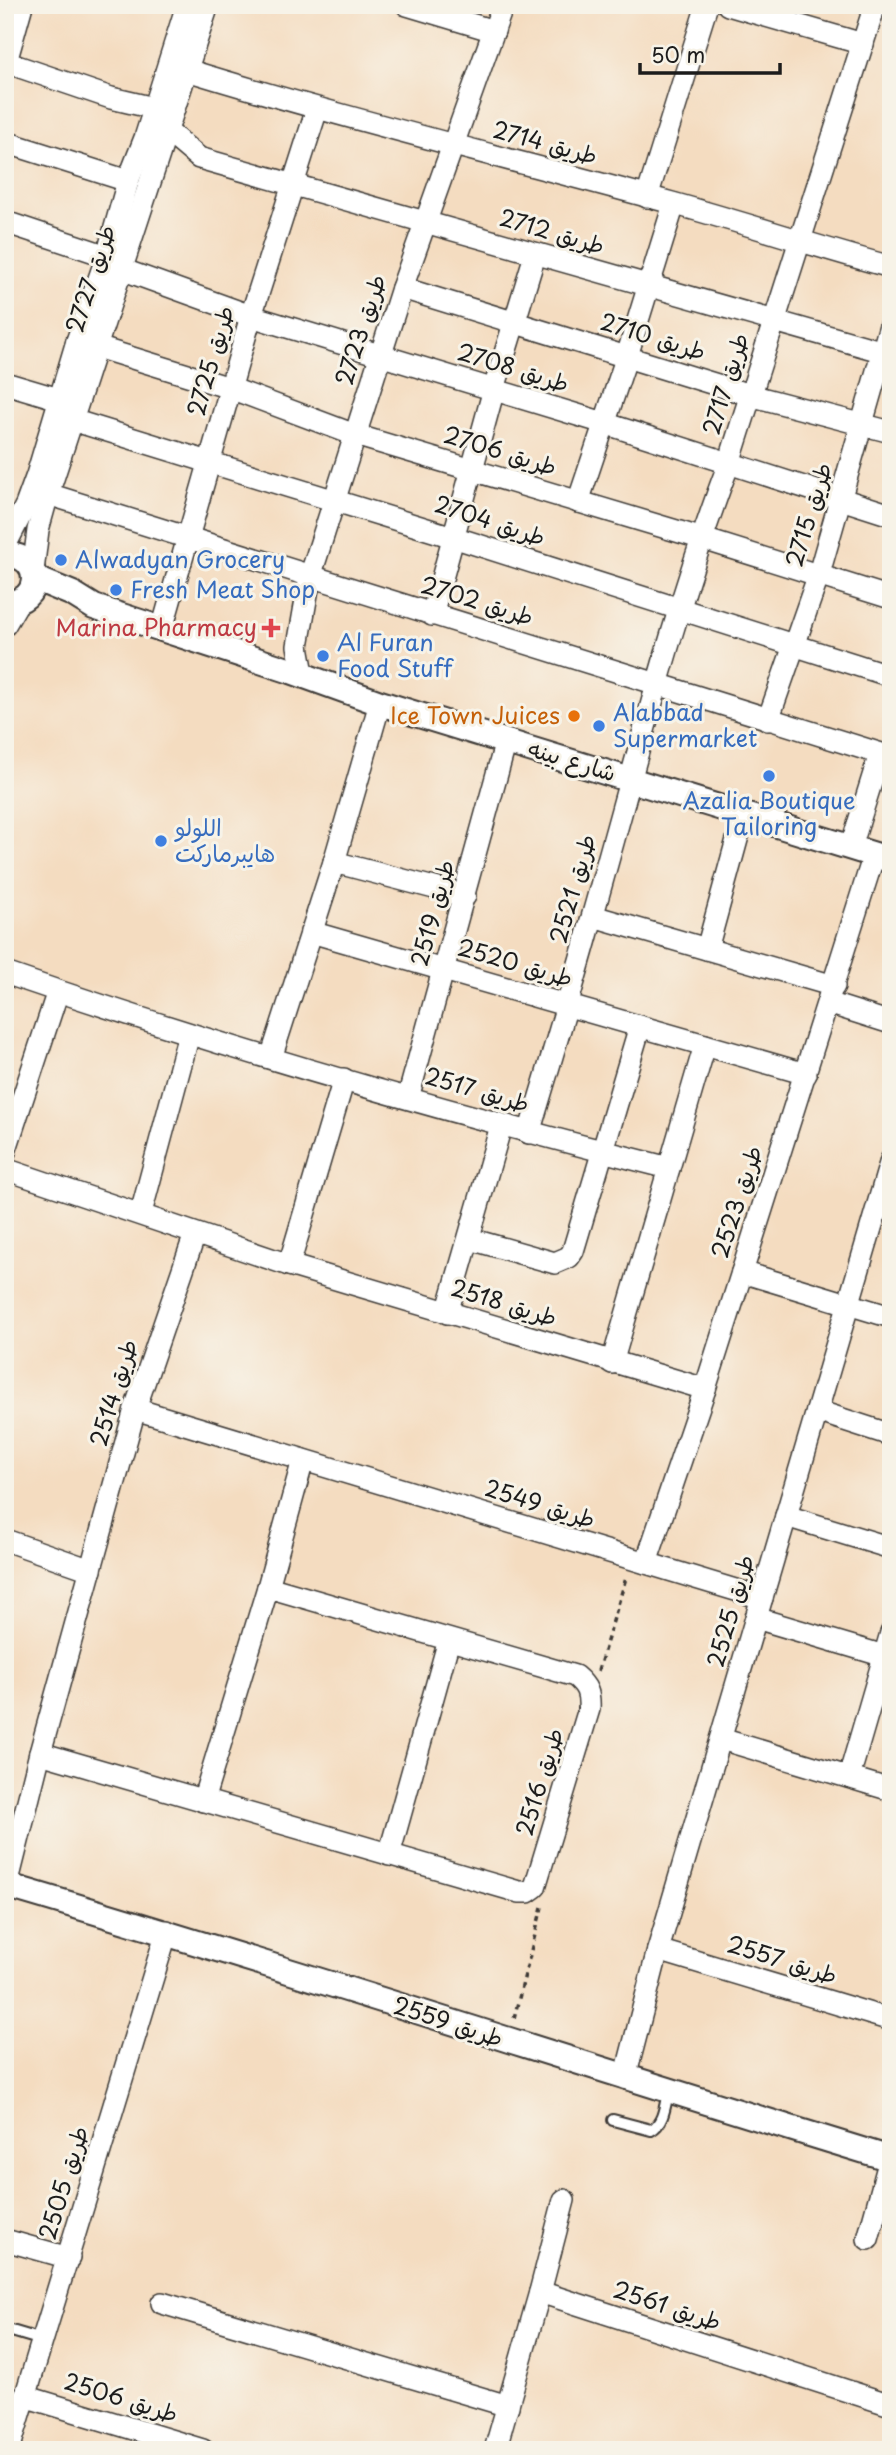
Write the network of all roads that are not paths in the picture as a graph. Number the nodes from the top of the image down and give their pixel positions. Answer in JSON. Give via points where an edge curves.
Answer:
{"nodes":[{"id":1,"x":23,"y":5,"type":"edge"},
{"id":2,"x":187,"y":5,"type":"edge"},
{"id":3,"x":208,"y":5,"type":"edge"},
{"id":4,"x":407,"y":5,"type":"edge"},
{"id":5,"x":503,"y":5,"type":"edge"},
{"id":6,"x":707,"y":5,"type":"edge"},
{"id":7,"x":728,"y":5,"type":"edge"},
{"id":8,"x":875,"y":5,"type":"edge"},
{"id":9,"x":494,"y":31,"type":"junction"},
{"id":10,"x":863,"y":44,"type":"junction"},
{"id":11,"x":6,"y":62,"type":"edge"},
{"id":12,"x":187,"y":69,"type":"junction"},
{"id":13,"x":111,"y":99,"type":"junction"},
{"id":14,"x":317,"y":109,"type":"junction"},
{"id":15,"x":165,"y":117,"type":"junction"},
{"id":16,"x":145,"y":138,"type":"junction"},
{"id":17,"x":5,"y":142,"type":"edge"},
{"id":18,"x":453,"y":145,"type":"junction"},
{"id":19,"x":199,"y":158,"type":"junction"},
{"id":20,"x":154,"y":170,"type":"junction"},
{"id":21,"x":128,"y":181,"type":"junction"},
{"id":22,"x":294,"y":186,"type":"junction"},
{"id":23,"x":647,"y":197,"type":"junction"},
{"id":24,"x":674,"y":204,"type":"junction"},
{"id":25,"x":5,"y":222,"type":"edge"},
{"id":26,"x":426,"y":223,"type":"junction"},
{"id":27,"x":799,"y":242,"type":"junction"},
{"id":28,"x":535,"y":255,"type":"junction"},
{"id":29,"x":114,"y":263,"type":"junction"},
{"id":30,"x":891,"y":267,"type":"edge"},
{"id":31,"x":649,"y":286,"type":"junction"},
{"id":32,"x":402,"y":288,"type":"junction"},
{"id":33,"x":251,"y":316,"type":"junction"},
{"id":34,"x":773,"y":320,"type":"junction"},
{"id":35,"x":514,"y":322,"type":"junction"},
{"id":36,"x":891,"y":322,"type":"edge"},
{"id":37,"x":86,"y":344,"type":"junction"},
{"id":38,"x":886,"y":353,"type":"edge"},
{"id":39,"x":380,"y":355,"type":"junction"},
{"id":40,"x":627,"y":356,"type":"junction"},
{"id":41,"x":5,"y":383,"type":"edge"},
{"id":42,"x":230,"y":388,"type":"junction"},
{"id":43,"x":494,"y":390,"type":"junction"},
{"id":44,"x":750,"y":395,"type":"junction"},
{"id":45,"x":59,"y":399,"type":"junction"},
{"id":46,"x":72,"y":420,"type":"junction"},
{"id":47,"x":604,"y":423,"type":"junction"},
{"id":48,"x":863,"y":425,"type":"junction"},
{"id":49,"x":891,"y":432,"type":"edge"},
{"id":50,"x":355,"y":435,"type":"junction"},
{"id":51,"x":209,"y":463,"type":"junction"},
{"id":52,"x":729,"y":463,"type":"junction"},
{"id":53,"x":472,"y":470,"type":"junction"},
{"id":54,"x":48,"y":494,"type":"junction"},
{"id":55,"x":842,"y":499,"type":"junction"},
{"id":56,"x":333,"y":501,"type":"junction"},
{"id":57,"x":578,"y":502,"type":"junction"},
{"id":58,"x":891,"y":515,"type":"edge"},
{"id":59,"x":453,"y":537,"type":"junction"},
{"id":60,"x":187,"y":538,"type":"junction"},
{"id":61,"x":701,"y":538,"type":"junction"},
{"id":62,"x":5,"y":546,"type":"edge"},
{"id":63,"x":5,"y":555,"type":"edge"},
{"id":64,"x":33,"y":574,"type":"junction"},
{"id":65,"x":310,"y":577,"type":"junction"},
{"id":66,"x":818,"y":577,"type":"junction"},
{"id":67,"x":891,"y":598,"type":"edge"},
{"id":68,"x":15,"y":601,"type":"edge"},
{"id":69,"x":94,"y":607,"type":"junction"},
{"id":70,"x":679,"y":610,"type":"junction"},
{"id":71,"x":432,"y":615,"type":"junction"},
{"id":72,"x":5,"y":625,"type":"edge"},
{"id":73,"x":162,"y":629,"type":"junction"},
{"id":74,"x":796,"y":644,"type":"junction"},
{"id":75,"x":891,"y":676,"type":"edge"},
{"id":76,"x":308,"y":677,"type":"junction"},
{"id":77,"x":656,"y":682,"type":"junction"},
{"id":78,"x":380,"y":703,"type":"junction"},
{"id":79,"x":768,"y":720,"type":"junction"},
{"id":80,"x":506,"y":741,"type":"junction"},
{"id":81,"x":886,"y":755,"type":"edge"},
{"id":82,"x":630,"y":779,"type":"junction"},
{"id":83,"x":744,"y":814,"type":"junction"},
{"id":84,"x":872,"y":854,"type":"edge"},
{"id":85,"x":334,"y":862,"type":"junction"},
{"id":86,"x":465,"y":896,"type":"junction"},
{"id":87,"x":593,"y":916,"type":"junction"},
{"id":88,"x":311,"y":932,"type":"junction"},
{"id":89,"x":707,"y":949,"type":"junction"},
{"id":90,"x":445,"y":970,"type":"junction"},
{"id":91,"x":5,"y":973,"type":"edge"},
{"id":92,"x":58,"y":991,"type":"junction"},
{"id":93,"x":831,"y":995,"type":"junction"},
{"id":94,"x":567,"y":1005,"type":"junction"},
{"id":95,"x":891,"y":1023,"type":"edge"},
{"id":96,"x":640,"y":1026,"type":"junction"},
{"id":97,"x":189,"y":1034,"type":"junction"},
{"id":98,"x":705,"y":1045,"type":"junction"},
{"id":99,"x":271,"y":1058,"type":"junction"},
{"id":100,"x":806,"y":1074,"type":"junction"},
{"id":101,"x":344,"y":1079,"type":"junction"},
{"id":102,"x":408,"y":1098,"type":"junction"},
{"id":103,"x":501,"y":1126,"type":"junction"},
{"id":104,"x":529,"y":1133,"type":"junction"},
{"id":105,"x":601,"y":1151,"type":"junction"},
{"id":106,"x":5,"y":1152,"type":"edge"},
{"id":107,"x":891,"y":1160,"type":"edge"},
{"id":108,"x":5,"y":1168,"type":"edge"},
{"id":109,"x":669,"y":1168,"type":"junction"},
{"id":110,"x":884,"y":1204,"type":"edge"},
{"id":111,"x":141,"y":1213,"type":"junction"},
{"id":112,"x":195,"y":1234,"type":"junction"},
{"id":113,"x":470,"y":1239,"type":"junction"},
{"id":114,"x":289,"y":1265,"type":"junction"},
{"id":115,"x":742,"y":1272,"type":"junction"},
{"id":116,"x":848,"y":1304,"type":"junction"},
{"id":117,"x":447,"y":1313,"type":"junction"},
{"id":118,"x":891,"y":1317,"type":"edge"},
{"id":119,"x":612,"y":1363,"type":"junction"},
{"id":120,"x":705,"y":1390,"type":"junction"},
{"id":121,"x":135,"y":1409,"type":"junction"},
{"id":122,"x":817,"y":1412,"type":"junction"},
{"id":123,"x":891,"y":1435,"type":"edge"},
{"id":124,"x":303,"y":1460,"type":"junction"},
{"id":125,"x":786,"y":1516,"type":"junction"},
{"id":126,"x":5,"y":1540,"type":"edge"},
{"id":127,"x":891,"y":1548,"type":"edge"},
{"id":128,"x":639,"y":1561,"type":"junction"},
{"id":129,"x":91,"y":1570,"type":"junction"},
{"id":130,"x":268,"y":1587,"type":"junction"},
{"id":131,"x":759,"y":1608,"type":"junction"},
{"id":132,"x":891,"y":1633,"type":"edge"},
{"id":133,"x":449,"y":1640,"type":"junction"},
{"id":134,"x":887,"y":1657,"type":"edge"},
{"id":135,"x":721,"y":1739,"type":"junction"},
{"id":136,"x":40,"y":1753,"type":"junction"},
{"id":137,"x":849,"y":1777,"type":"junction"},
{"id":138,"x":891,"y":1790,"type":"edge"},
{"id":139,"x":203,"y":1801,"type":"junction"},
{"id":140,"x":389,"y":1855,"type":"junction"},
{"id":141,"x":6,"y":1885,"type":"edge"},
{"id":142,"x":167,"y":1931,"type":"junction"},
{"id":143,"x":658,"y":1950,"type":"junction"},
{"id":144,"x":891,"y":2020,"type":"edge"},
{"id":145,"x":625,"y":2078,"type":"junction"},
{"id":146,"x":668,"y":2092,"type":"junction"},
{"id":147,"x":613,"y":2120,"type":"dead end"},
{"id":148,"x":890,"y":2159,"type":"edge"},
{"id":149,"x":564,"y":2200,"type":"dead end"},
{"id":150,"x":868,"y":2239,"type":"dead end"},
{"id":151,"x":5,"y":2240,"type":"edge"},
{"id":152,"x":68,"y":2258,"type":"junction"},
{"id":153,"x":540,"y":2292,"type":"junction"},
{"id":154,"x":162,"y":2303,"type":"dead end"},
{"id":155,"x":5,"y":2329,"type":"edge"},
{"id":156,"x":42,"y":2340,"type":"junction"},
{"id":157,"x":24,"y":2396,"type":"junction"},
{"id":158,"x":508,"y":2406,"type":"junction"},
{"id":159,"x":891,"y":2406,"type":"edge"},
{"id":160,"x":9,"y":2450,"type":"edge"},
{"id":161,"x":203,"y":2450,"type":"edge"},
{"id":162,"x":495,"y":2450,"type":"edge"}],
"edges":[{"from":1,"to":11,"type":"street"},
{"from":2,"to":15,"type":"street","name":"طريق 2727"},
{"from":3,"to":12,"type":"street","name":"طريق 2727"},
{"from":4,"to":9,"type":"street"},
{"from":5,"to":9,"type":"street","name":"طريق 2723"},
{"from":6,"to":23,"type":"street"},
{"from":7,"to":10,"type":"street"},
{"from":8,"to":10,"type":"street","name":"طريق 2717"},
{"from":9,"to":18,"type":"street","name":"طريق 2723"},
{"from":10,"to":27,"type":"street","name":"طريق 2717"},
{"from":11,"to":13,"type":"street","name":"طريق 2712"},
{"from":12,"to":14,"type":"street","name":"طريق 2714"},
{"from":12,"to":15,"type":"street","name":"طريق 2727"},
{"from":13,"to":15,"type":"street","name":"طريق 2712"},
{"from":13,"to":16,"type":"street","name":"طريق 2712","via":[[132,115]]},
{"from":14,"to":18,"type":"street","name":"طريق 2714"},
{"from":14,"to":22,"type":"street","name":"طريق 2725"},
{"from":15,"to":16,"type":"street","name":"طريق 2727"},
{"from":15,"to":19,"type":"street","name":"طريق 2712"},
{"from":15,"to":20,"type":"street","name":"طريق 2727"},
{"from":16,"to":21,"type":"street","name":"طريق 2727"},
{"from":17,"to":21,"type":"street"},
{"from":18,"to":23,"type":"street","name":"طريق 2714"},
{"from":18,"to":26,"type":"street","name":"طريق 2723"},
{"from":19,"to":20,"type":"street","name":"طريق 2712"},
{"from":19,"to":22,"type":"street","name":"طريق 2712"},
{"from":20,"to":29,"type":"street","name":"طريق 2727"},
{"from":21,"to":29,"type":"street","name":"طريق 2727"},
{"from":22,"to":26,"type":"street","name":"طريق 2712"},
{"from":22,"to":33,"type":"street","name":"طريق 2725"},
{"from":23,"to":24,"type":"street","name":"طريق 2714"},
{"from":24,"to":27,"type":"street","name":"طريق 2714"},
{"from":24,"to":31,"type":"street"},
{"from":25,"to":29,"type":"street","name":"طريق 2708"},
{"from":26,"to":28,"type":"street","name":"طريق 2712"},
{"from":26,"to":32,"type":"street","name":"طريق 2723"},
{"from":27,"to":30,"type":"street","name":"طريق 2714"},
{"from":27,"to":34,"type":"street","name":"طريق 2717"},
{"from":28,"to":31,"type":"street","name":"طريق 2712"},
{"from":28,"to":35,"type":"street"},
{"from":29,"to":33,"type":"street","name":"طريق 2708"},
{"from":29,"to":37,"type":"street","name":"طريق 2727"},
{"from":31,"to":34,"type":"street","name":"طريق 2712"},
{"from":31,"to":40,"type":"street"},
{"from":32,"to":35,"type":"street","name":"طريق 2710"},
{"from":32,"to":39,"type":"street","name":"طريق 2723"},
{"from":33,"to":39,"type":"street","name":"طريق 2708"},
{"from":33,"to":42,"type":"street","name":"طريق 2725"},
{"from":34,"to":38,"type":"street","name":"طريق 2712"},
{"from":34,"to":44,"type":"street","name":"طريق 2717"},
{"from":35,"to":40,"type":"street","name":"طريق 2710"},
{"from":35,"to":43,"type":"street"},
{"from":36,"to":38,"type":"street","name":"طريق 2715"},
{"from":37,"to":42,"type":"street","name":"طريق 2706"},
{"from":37,"to":45,"type":"street","name":"طريق 2727"},
{"from":37,"to":46,"type":"street","name":"طريق 2727"},
{"from":38,"to":48,"type":"street","name":"طريق 2715"},
{"from":39,"to":43,"type":"street","name":"طريق 2708"},
{"from":39,"to":50,"type":"street","name":"طريق 2723"},
{"from":40,"to":44,"type":"street","name":"طريق 2710"},
{"from":40,"to":47,"type":"street"},
{"from":41,"to":45,"type":"street"},
{"from":42,"to":50,"type":"street","name":"طريق 2706"},
{"from":42,"to":51,"type":"street","name":"طريق 2725"},
{"from":43,"to":47,"type":"street","name":"طريق 2708"},
{"from":43,"to":53,"type":"street"},
{"from":44,"to":48,"type":"street","name":"طريق 2710"},
{"from":44,"to":52,"type":"street","name":"طريق 2717"},
{"from":45,"to":62,"type":"street","name":"طريق 2727","via":[[26,505]]},
{"from":46,"to":51,"type":"street","name":"طريق 2704"},
{"from":46,"to":54,"type":"street","name":"طريق 2727"},
{"from":47,"to":52,"type":"street","name":"طريق 2708"},
{"from":47,"to":57,"type":"street"},
{"from":48,"to":49,"type":"street","name":"طريق 2710"},
{"from":48,"to":55,"type":"street","name":"طريق 2715"},
{"from":50,"to":53,"type":"street","name":"طريق 2706"},
{"from":50,"to":56,"type":"street","name":"طريق 2723"},
{"from":51,"to":56,"type":"street","name":"طريق 2704"},
{"from":51,"to":60,"type":"street","name":"طريق 2725"},
{"from":52,"to":55,"type":"street","name":"طريق 2708"},
{"from":52,"to":61,"type":"street","name":"طريق 2717"},
{"from":53,"to":57,"type":"street","name":"طريق 2706"},
{"from":53,"to":59,"type":"street"},
{"from":54,"to":60,"type":"street","name":"طريق 2702"},
{"from":54,"to":64,"type":"street","name":"طريق 2727"},
{"from":55,"to":58,"type":"street","name":"طريق 2708"},
{"from":55,"to":66,"type":"street","name":"طريق 2715"},
{"from":56,"to":59,"type":"street","name":"طريق 2704"},
{"from":56,"to":65,"type":"street","name":"طريق 2723"},
{"from":57,"to":61,"type":"street","name":"طريق 2706"},
{"from":59,"to":70,"type":"street","name":"طريق 2704"},
{"from":59,"to":71,"type":"street"},
{"from":60,"to":65,"type":"street","name":"طريق 2702"},
{"from":60,"to":73,"type":"street","name":"طريق 2725"},
{"from":61,"to":66,"type":"street","name":"طريق 2706"},
{"from":61,"to":70,"type":"street","name":"طريق 2717"},
{"from":63,"to":64,"type":"street","name":"شارع بينه","via":[[25,559]]},
{"from":64,"to":68,"type":"street","via":[[31,591]]},
{"from":64,"to":69,"type":"street","name":"شارع بينه"},
{"from":65,"to":71,"type":"street","name":"طريق 2702"},
{"from":65,"to":76,"type":"street","name":"طريق 2723","via":[[298,646]]},
{"from":66,"to":67,"type":"street","name":"طريق 2706"},
{"from":66,"to":74,"type":"street","name":"طريق 2715"},
{"from":68,"to":69,"type":"street","name":"شارع بينه"},
{"from":68,"to":72,"type":"street"},
{"from":69,"to":73,"type":"street","name":"شارع بينه"},
{"from":70,"to":74,"type":"street","name":"طريق 2704"},
{"from":70,"to":77,"type":"street","name":"طريق 2717"},
{"from":71,"to":77,"type":"street","name":"طريق 2702"},
{"from":73,"to":76,"type":"street","name":"شارع بينه"},
{"from":74,"to":75,"type":"street","name":"طريق 2704"},
{"from":74,"to":79,"type":"street","name":"طريق 2715"},
{"from":76,"to":78,"type":"street","name":"شارع بينه"},
{"from":77,"to":79,"type":"street","name":"طريق 2702"},
{"from":77,"to":82,"type":"street","name":"طريق 2717"},
{"from":78,"to":80,"type":"street","name":"شارع بينه"},
{"from":78,"to":85,"type":"street"},
{"from":79,"to":81,"type":"street","name":"طريق 2702"},
{"from":80,"to":82,"type":"street","name":"شارع بينه"},
{"from":80,"to":86,"type":"street","name":"طريق 2519"},
{"from":81,"to":84,"type":"street","name":"طريق 2523"},
{"from":82,"to":83,"type":"street","name":"شارع بينه"},
{"from":82,"to":87,"type":"street","name":"طريق 2521"},
{"from":83,"to":84,"type":"street","name":"شارع بينه"},
{"from":83,"to":89,"type":"street"},
{"from":84,"to":93,"type":"street","name":"طريق 2523"},
{"from":85,"to":86,"type":"street"},
{"from":85,"to":88,"type":"street"},
{"from":86,"to":90,"type":"street","name":"طريق 2519"},
{"from":87,"to":89,"type":"street"},
{"from":87,"to":94,"type":"street","name":"طريق 2521"},
{"from":88,"to":90,"type":"street","name":"طريق 2520"},
{"from":88,"to":99,"type":"street"},
{"from":89,"to":93,"type":"street"},
{"from":90,"to":94,"type":"street","name":"طريق 2520"},
{"from":90,"to":102,"type":"street","name":"طريق 2519"},
{"from":91,"to":92,"type":"street","name":"طريق 2517"},
{"from":92,"to":97,"type":"street","name":"طريق 2517"},
{"from":92,"to":106,"type":"street"},
{"from":93,"to":95,"type":"street"},
{"from":93,"to":100,"type":"street","name":"طريق 2523"},
{"from":94,"to":96,"type":"street","name":"طريق 2520"},
{"from":94,"to":104,"type":"street","name":"طريق 2521"},
{"from":96,"to":98,"type":"street","name":"طريق 2520"},
{"from":96,"to":105,"type":"street"},
{"from":97,"to":99,"type":"street","name":"طريق 2517"},
{"from":97,"to":111,"type":"street"},
{"from":98,"to":100,"type":"street","name":"طريق 2520"},
{"from":98,"to":109,"type":"street"},
{"from":99,"to":101,"type":"street","name":"طريق 2517"},
{"from":100,"to":115,"type":"street","name":"طريق 2523"},
{"from":101,"to":102,"type":"street","name":"طريق 2517"},
{"from":101,"to":114,"type":"street"},
{"from":102,"to":103,"type":"street","name":"طريق 2517"},
{"from":103,"to":104,"type":"street","name":"طريق 2517"},
{"from":103,"to":113,"type":"street"},
{"from":104,"to":105,"type":"street","name":"طريق 2517"},
{"from":105,"to":109,"type":"street","name":"طريق 2517"},
{"from":105,"to":113,"type":"street","via":[[573,1251],[562,1262]]},
{"from":107,"to":110,"type":"street","name":"طريق 2525"},
{"from":108,"to":111,"type":"street","name":"طريق 2518"},
{"from":109,"to":119,"type":"street"},
{"from":110,"to":116,"type":"street","name":"طريق 2525"},
{"from":111,"to":112,"type":"street","name":"طريق 2518"},
{"from":112,"to":114,"type":"street","name":"طريق 2518"},
{"from":112,"to":121,"type":"street","name":"طريق 2514"},
{"from":113,"to":117,"type":"street"},
{"from":114,"to":117,"type":"street","name":"طريق 2518"},
{"from":115,"to":116,"type":"street"},
{"from":115,"to":120,"type":"street","name":"طريق 2523"},
{"from":116,"to":118,"type":"street"},
{"from":116,"to":122,"type":"street","name":"طريق 2525"},
{"from":117,"to":119,"type":"street","name":"طريق 2518"},
{"from":119,"to":120,"type":"street","name":"طريق 2518"},
{"from":120,"to":128,"type":"street","name":"طريق 2523"},
{"from":121,"to":124,"type":"street","name":"طريق 2549"},
{"from":121,"to":129,"type":"street","name":"طريق 2514"},
{"from":122,"to":123,"type":"street"},
{"from":122,"to":125,"type":"street","name":"طريق 2525"},
{"from":124,"to":128,"type":"street","name":"طريق 2549"},
{"from":124,"to":130,"type":"street"},
{"from":125,"to":127,"type":"street"},
{"from":125,"to":131,"type":"street","name":"طريق 2525"},
{"from":126,"to":129,"type":"street"},
{"from":128,"to":131,"type":"street","name":"طريق 2549"},
{"from":129,"to":136,"type":"street","name":"طريق 2514"},
{"from":130,"to":133,"type":"street"},
{"from":130,"to":139,"type":"street"},
{"from":131,"to":134,"type":"street","name":"طريق 2549"},
{"from":131,"to":135,"type":"street","name":"طريق 2525"},
{"from":132,"to":134,"type":"street"},
{"from":133,"to":140,"type":"street"},
{"from":133,"to":140,"type":"street","name":"طريق 2516","via":[[575,1676],[585,1684],[589,1709],[535,1887],[519,1892]]},
{"from":134,"to":137,"type":"street"},
{"from":135,"to":137,"type":"street"},
{"from":135,"to":143,"type":"street","name":"طريق 2525"},
{"from":136,"to":139,"type":"street"},
{"from":136,"to":141,"type":"street","name":"طريق 2514"},
{"from":137,"to":138,"type":"street"},
{"from":139,"to":140,"type":"street"},
{"from":141,"to":142,"type":"street","name":"طريق 2559"},
{"from":142,"to":145,"type":"street","name":"طريق 2559"},
{"from":142,"to":152,"type":"street","name":"طريق 2505"},
{"from":143,"to":144,"type":"street","name":"طريق 2557"},
{"from":143,"to":145,"type":"street","name":"طريق 2525"},
{"from":145,"to":146,"type":"street","name":"طريق 2559"},
{"from":146,"to":147,"type":"lane","via":[[656,2128]]},
{"from":146,"to":148,"type":"street","name":"طريق 2559"},
{"from":148,"to":150,"type":"street"},
{"from":149,"to":153,"type":"street"},
{"from":151,"to":152,"type":"street"},
{"from":152,"to":156,"type":"street","name":"طريق 2505"},
{"from":153,"to":158,"type":"street"},
{"from":153,"to":159,"type":"street","name":"طريق 2561"},
{"from":154,"to":158,"type":"street"},
{"from":155,"to":156,"type":"lane"},
{"from":156,"to":157,"type":"street","name":"طريق 2505"},
{"from":157,"to":160,"type":"street","name":"طريق 2505"},
{"from":157,"to":161,"type":"street","name":"طريق 2506"},
{"from":158,"to":162,"type":"street"}]}
